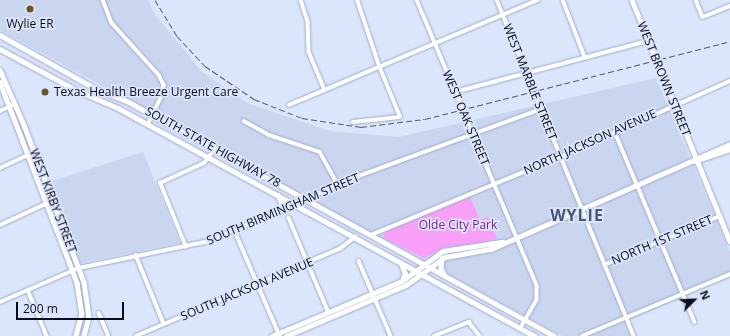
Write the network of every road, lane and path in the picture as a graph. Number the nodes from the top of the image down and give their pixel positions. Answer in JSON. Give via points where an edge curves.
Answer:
{"nodes":[{"id":1,"x":103,"y":0,"type":"edge"},
{"id":2,"x":301,"y":0,"type":"edge"},
{"id":3,"x":357,"y":0,"type":"edge"},
{"id":4,"x":417,"y":0,"type":"edge"},
{"id":5,"x":497,"y":0,"type":"edge"},
{"id":6,"x":538,"y":0,"type":"edge"},
{"id":7,"x":563,"y":0,"type":"edge"},
{"id":8,"x":632,"y":0,"type":"edge"},
{"id":9,"x":696,"y":0,"type":"edge"},
{"id":10,"x":730,"y":6,"type":"edge"},
{"id":11,"x":503,"y":15,"type":"junction"},
{"id":12,"x":0,"y":36,"type":"edge"},
{"id":13,"x":648,"y":41,"type":"junction"},
{"id":14,"x":435,"y":43,"type":"junction"},
{"id":15,"x":1,"y":49,"type":"edge"},
{"id":16,"x":585,"y":57,"type":"junction"},
{"id":17,"x":379,"y":66,"type":"junction"},
{"id":18,"x":0,"y":70,"type":"edge"},
{"id":19,"x":526,"y":72,"type":"junction"},
{"id":20,"x":82,"y":81,"type":"junction"},
{"id":21,"x":730,"y":81,"type":"edge"},
{"id":22,"x":0,"y":82,"type":"edge"},
{"id":23,"x":76,"y":90,"type":"junction"},
{"id":24,"x":325,"y":90,"type":"junction"},
{"id":25,"x":455,"y":92,"type":"junction"},
{"id":26,"x":289,"y":105,"type":"dead end"},
{"id":27,"x":12,"y":106,"type":"junction"},
{"id":28,"x":674,"y":106,"type":"junction"},
{"id":29,"x":541,"y":109,"type":"junction"},
{"id":30,"x":0,"y":111,"type":"edge"},
{"id":31,"x":153,"y":115,"type":"junction"},
{"id":32,"x":244,"y":121,"type":"dead end"},
{"id":33,"x":352,"y":122,"type":"dead end"},
{"id":34,"x":148,"y":125,"type":"junction"},
{"id":35,"x":615,"y":132,"type":"junction"},
{"id":36,"x":472,"y":133,"type":"junction"},
{"id":37,"x":730,"y":144,"type":"edge"},
{"id":38,"x":215,"y":149,"type":"junction"},
{"id":39,"x":730,"y":149,"type":"edge"},
{"id":40,"x":35,"y":152,"type":"junction"},
{"id":41,"x":28,"y":155,"type":"junction"},
{"id":42,"x":560,"y":156,"type":"junction"},
{"id":43,"x":210,"y":158,"type":"junction"},
{"id":44,"x":697,"y":159,"type":"junction"},
{"id":45,"x":0,"y":168,"type":"edge"},
{"id":46,"x":494,"y":184,"type":"junction"},
{"id":47,"x":338,"y":185,"type":"junction"},
{"id":48,"x":637,"y":185,"type":"junction"},
{"id":49,"x":278,"y":195,"type":"junction"},
{"id":50,"x":308,"y":200,"type":"junction"},
{"id":51,"x":52,"y":201,"type":"junction"},
{"id":52,"x":46,"y":203,"type":"junction"},
{"id":53,"x":296,"y":205,"type":"junction"},
{"id":54,"x":581,"y":209,"type":"junction"},
{"id":55,"x":279,"y":212,"type":"junction"},
{"id":56,"x":720,"y":216,"type":"junction"},
{"id":57,"x":289,"y":218,"type":"dead end"},
{"id":58,"x":0,"y":225,"type":"edge"},
{"id":59,"x":235,"y":231,"type":"junction"},
{"id":60,"x":371,"y":235,"type":"junction"},
{"id":61,"x":516,"y":236,"type":"junction"},
{"id":62,"x":355,"y":237,"type":"junction"},
{"id":63,"x":660,"y":241,"type":"junction"},
{"id":64,"x":730,"y":241,"type":"edge"},
{"id":65,"x":502,"y":242,"type":"junction"},
{"id":66,"x":186,"y":247,"type":"junction"},
{"id":67,"x":136,"y":255,"type":"junction"},
{"id":68,"x":442,"y":258,"type":"junction"},
{"id":69,"x":359,"y":261,"type":"dead end"},
{"id":70,"x":308,"y":262,"type":"junction"},
{"id":71,"x":401,"y":263,"type":"junction"},
{"id":72,"x":423,"y":264,"type":"junction"},
{"id":73,"x":604,"y":265,"type":"junction"},
{"id":74,"x":429,"y":267,"type":"junction"},
{"id":75,"x":79,"y":268,"type":"junction"},
{"id":76,"x":72,"y":272,"type":"junction"},
{"id":77,"x":415,"y":272,"type":"junction"},
{"id":78,"x":421,"y":274,"type":"junction"},
{"id":79,"x":730,"y":274,"type":"edge"},
{"id":80,"x":445,"y":276,"type":"junction"},
{"id":81,"x":402,"y":281,"type":"junction"},
{"id":82,"x":258,"y":284,"type":"junction"},
{"id":83,"x":28,"y":290,"type":"junction"},
{"id":84,"x":372,"y":293,"type":"junction"},
{"id":85,"x":683,"y":294,"type":"junction"},
{"id":86,"x":375,"y":299,"type":"junction"},
{"id":87,"x":0,"y":302,"type":"edge"},
{"id":88,"x":328,"y":312,"type":"junction"},
{"id":89,"x":99,"y":313,"type":"dead end"},
{"id":90,"x":330,"y":317,"type":"junction"},
{"id":91,"x":626,"y":317,"type":"junction"},
{"id":92,"x":526,"y":321,"type":"junction"},
{"id":93,"x":695,"y":322,"type":"dead end"},
{"id":94,"x":164,"y":324,"type":"junction"},
{"id":95,"x":521,"y":328,"type":"junction"},
{"id":96,"x":280,"y":334,"type":"edge"},
{"id":97,"x":47,"y":336,"type":"edge"},
{"id":98,"x":76,"y":336,"type":"edge"},
{"id":99,"x":84,"y":336,"type":"edge"},
{"id":100,"x":109,"y":336,"type":"edge"},
{"id":101,"x":136,"y":336,"type":"edge"},
{"id":102,"x":272,"y":336,"type":"edge"},
{"id":103,"x":286,"y":336,"type":"edge"},
{"id":104,"x":391,"y":336,"type":"edge"},
{"id":105,"x":434,"y":336,"type":"edge"},
{"id":106,"x":480,"y":336,"type":"edge"},
{"id":107,"x":535,"y":336,"type":"edge"},
{"id":108,"x":554,"y":336,"type":"edge"},
{"id":109,"x":582,"y":336,"type":"edge"},
{"id":110,"x":634,"y":336,"type":"edge"}],
"edges":[{"from":1,"to":31,"type":"street","via":[[112,23],[159,75],[164,85]]},
{"from":2,"to":24,"type":"street","via":[[308,22],[309,52]]},
{"from":3,"to":17,"type":"street"},
{"from":4,"to":14,"type":"street","name":"WEST OAK STREET"},
{"from":5,"to":11,"type":"street","name":"WEST MARBLE STREET"},
{"from":6,"to":11,"type":"street"},
{"from":7,"to":16,"type":"street"},
{"from":8,"to":13,"type":"main road","name":"WEST BROWN STREET"},
{"from":9,"to":10,"type":"street","via":[[703,17]]},
{"from":11,"to":14,"type":"street"},
{"from":11,"to":19,"type":"street","name":"WEST MARBLE STREET"},
{"from":12,"to":20,"type":"main road","name":"SOUTH STATE HIGHWAY 78"},
{"from":13,"to":16,"type":"street"},
{"from":13,"to":28,"type":"main road","name":"WEST BROWN STREET"},
{"from":14,"to":17,"type":"street"},
{"from":14,"to":25,"type":"street","name":"WEST OAK STREET"},
{"from":15,"to":23,"type":"main road","name":"SOUTH STATE HIGHWAY 78"},
{"from":16,"to":19,"type":"street"},
{"from":17,"to":24,"type":"street"},
{"from":17,"to":33,"type":"street","via":[[400,117]]},
{"from":18,"to":27,"type":"main road","name":"WEST KIRBY STREET"},
{"from":19,"to":25,"type":"street"},
{"from":19,"to":29,"type":"street","name":"WEST MARBLE STREET"},
{"from":20,"to":23,"type":"main road"},
{"from":20,"to":31,"type":"main road","name":"SOUTH STATE HIGHWAY 78"},
{"from":21,"to":28,"type":"street","name":"NORTH JACKSON AVENUE"},
{"from":22,"to":27,"type":"main road","name":"WEST KIRBY STREET"},
{"from":23,"to":34,"type":"main road","name":"SOUTH STATE HIGHWAY 78"},
{"from":24,"to":26,"type":"street"},
{"from":25,"to":36,"type":"street","name":"WEST OAK STREET"},
{"from":27,"to":30,"type":"street"},
{"from":27,"to":40,"type":"main road","name":"WEST KIRBY STREET"},
{"from":27,"to":41,"type":"main road","name":"WEST KIRBY STREET"},
{"from":28,"to":35,"type":"street","name":"NORTH JACKSON AVENUE"},
{"from":28,"to":44,"type":"main road","name":"WEST BROWN STREET"},
{"from":29,"to":36,"type":"street","name":"SOUTH BIRMINGHAM STREET"},
{"from":29,"to":42,"type":"street","name":"WEST MARBLE STREET"},
{"from":31,"to":34,"type":"street"},
{"from":31,"to":38,"type":"main road","name":"SOUTH STATE HIGHWAY 78"},
{"from":32,"to":47,"type":"street","via":[[269,135],[320,152]]},
{"from":34,"to":43,"type":"main road","name":"SOUTH STATE HIGHWAY 78"},
{"from":35,"to":42,"type":"street","name":"NORTH JACKSON AVENUE"},
{"from":35,"to":48,"type":"street"},
{"from":36,"to":46,"type":"street","name":"WEST OAK STREET"},
{"from":36,"to":47,"type":"street","name":"SOUTH BIRMINGHAM STREET"},
{"from":37,"to":44,"type":"main road"},
{"from":38,"to":43,"type":"street"},
{"from":38,"to":50,"type":"main road","name":"SOUTH STATE HIGHWAY 78"},
{"from":39,"to":44,"type":"main road"},
{"from":40,"to":41,"type":"street"},
{"from":40,"to":51,"type":"main road","name":"WEST KIRBY STREET"},
{"from":41,"to":45,"type":"street"},
{"from":41,"to":52,"type":"main road","name":"WEST KIRBY STREET"},
{"from":42,"to":46,"type":"street","name":"NORTH JACKSON AVENUE"},
{"from":42,"to":54,"type":"street","name":"WEST MARBLE STREET"},
{"from":43,"to":49,"type":"main road","name":"SOUTH STATE HIGHWAY 78"},
{"from":43,"to":66,"type":"street","via":[[160,183]]},
{"from":44,"to":48,"type":"main road"},
{"from":44,"to":56,"type":"main road","name":"WEST BROWN STREET"},
{"from":46,"to":60,"type":"street"},
{"from":46,"to":61,"type":"street","name":"WEST OAK STREET"},
{"from":47,"to":50,"type":"street","name":"SOUTH BIRMINGHAM STREET"},
{"from":48,"to":54,"type":"main road"},
{"from":48,"to":63,"type":"street"},
{"from":49,"to":53,"type":"main road","name":"SOUTH STATE HIGHWAY 78"},
{"from":49,"to":55,"type":"main road","via":[[282,204]]},
{"from":50,"to":53,"type":"street","name":"SOUTH BIRMINGHAM STREET"},
{"from":50,"to":60,"type":"main road","name":"SOUTH STATE HIGHWAY 78"},
{"from":51,"to":52,"type":"street"},
{"from":51,"to":75,"type":"main road","name":"WEST KIRBY STREET"},
{"from":52,"to":58,"type":"street"},
{"from":52,"to":76,"type":"main road","name":"WEST KIRBY STREET"},
{"from":53,"to":55,"type":"street","name":"SOUTH BIRMINGHAM STREET"},
{"from":53,"to":62,"type":"main road","name":"SOUTH STATE HIGHWAY 78"},
{"from":54,"to":61,"type":"main road"},
{"from":54,"to":73,"type":"street","name":"WEST MARBLE STREET"},
{"from":55,"to":59,"type":"street","name":"SOUTH BIRMINGHAM STREET"},
{"from":56,"to":63,"type":"street","name":"NORTH 1ST STREET"},
{"from":56,"to":64,"type":"main road","name":"WEST BROWN STREET"},
{"from":57,"to":70,"type":"street"},
{"from":59,"to":66,"type":"street","name":"SOUTH BIRMINGHAM STREET"},
{"from":59,"to":82,"type":"street"},
{"from":60,"to":72,"type":"main road","name":"SOUTH STATE HIGHWAY 78"},
{"from":61,"to":65,"type":"main road"},
{"from":61,"to":92,"type":"street","name":"WEST OAK STREET","via":[[538,290],[537,300]]},
{"from":62,"to":70,"type":"street","name":"SOUTH JACKSON AVENUE","via":[[341,248]]},
{"from":62,"to":71,"type":"main road","name":"SOUTH STATE HIGHWAY 78"},
{"from":63,"to":73,"type":"street","name":"NORTH 1ST STREET"},
{"from":63,"to":85,"type":"street"},
{"from":65,"to":68,"type":"main road","via":[[484,251]]},
{"from":65,"to":72,"type":"main road","via":[[477,248],[447,250]]},
{"from":66,"to":67,"type":"street","name":"SOUTH BIRMINGHAM STREET"},
{"from":67,"to":75,"type":"street","name":"SOUTH BIRMINGHAM STREET"},
{"from":67,"to":94,"type":"street"},
{"from":68,"to":74,"type":"main road"},
{"from":68,"to":80,"type":"main road","via":[[441,268]]},
{"from":69,"to":84,"type":"street"},
{"from":70,"to":82,"type":"street","name":"SOUTH JACKSON AVENUE"},
{"from":70,"to":88,"type":"street"},
{"from":71,"to":77,"type":"main road","name":"SOUTH STATE HIGHWAY 78"},
{"from":71,"to":81,"type":"main road","via":[[405,273]]},
{"from":72,"to":74,"type":"main road","name":"SOUTH STATE HIGHWAY 78"},
{"from":72,"to":77,"type":"main road"},
{"from":73,"to":91,"type":"street","name":"WEST MARBLE STREET"},
{"from":74,"to":78,"type":"main road"},
{"from":74,"to":80,"type":"main road","name":"SOUTH STATE HIGHWAY 78"},
{"from":75,"to":76,"type":"street","name":"SOUTH BIRMINGHAM STREET"},
{"from":75,"to":99,"type":"main road","name":"WEST KIRBY STREET","via":[[88,298],[89,317]]},
{"from":76,"to":83,"type":"street","name":"SOUTH BIRMINGHAM STREET"},
{"from":76,"to":98,"type":"main road","name":"WEST KIRBY STREET","via":[[82,313]]},
{"from":77,"to":78,"type":"main road","name":"SOUTH STATE HIGHWAY 78"},
{"from":77,"to":81,"type":"main road"},
{"from":78,"to":86,"type":"main road","via":[[406,286]]},
{"from":78,"to":95,"type":"main road","name":"SOUTH STATE HIGHWAY 78"},
{"from":79,"to":85,"type":"street"},
{"from":80,"to":92,"type":"main road","name":"SOUTH STATE HIGHWAY 78"},
{"from":81,"to":84,"type":"main road"},
{"from":82,"to":94,"type":"street","name":"SOUTH JACKSON AVENUE"},
{"from":82,"to":96,"type":"street"},
{"from":83,"to":87,"type":"street","name":"SOUTH BIRMINGHAM STREET"},
{"from":83,"to":97,"type":"street"},
{"from":84,"to":86,"type":"street"},
{"from":84,"to":88,"type":"main road"},
{"from":85,"to":91,"type":"street"},
{"from":85,"to":93,"type":"street"},
{"from":86,"to":90,"type":"main road"},
{"from":86,"to":104,"type":"street"},
{"from":88,"to":90,"type":"street"},
{"from":88,"to":96,"type":"main road"},
{"from":89,"to":100,"type":"street"},
{"from":90,"to":103,"type":"main road"},
{"from":91,"to":109,"type":"street"},
{"from":91,"to":110,"type":"street","name":"WEST MARBLE STREET"},
{"from":92,"to":95,"type":"street","name":"WEST OAK STREET"},
{"from":92,"to":108,"type":"main road","name":"SOUTH STATE HIGHWAY 78"},
{"from":94,"to":101,"type":"street","name":"SOUTH JACKSON AVENUE"},
{"from":95,"to":107,"type":"main road","name":"SOUTH STATE HIGHWAY 78"},
{"from":96,"to":102,"type":"main road"},
{"from":105,"to":106,"type":"street","via":[[470,322]]}]}
